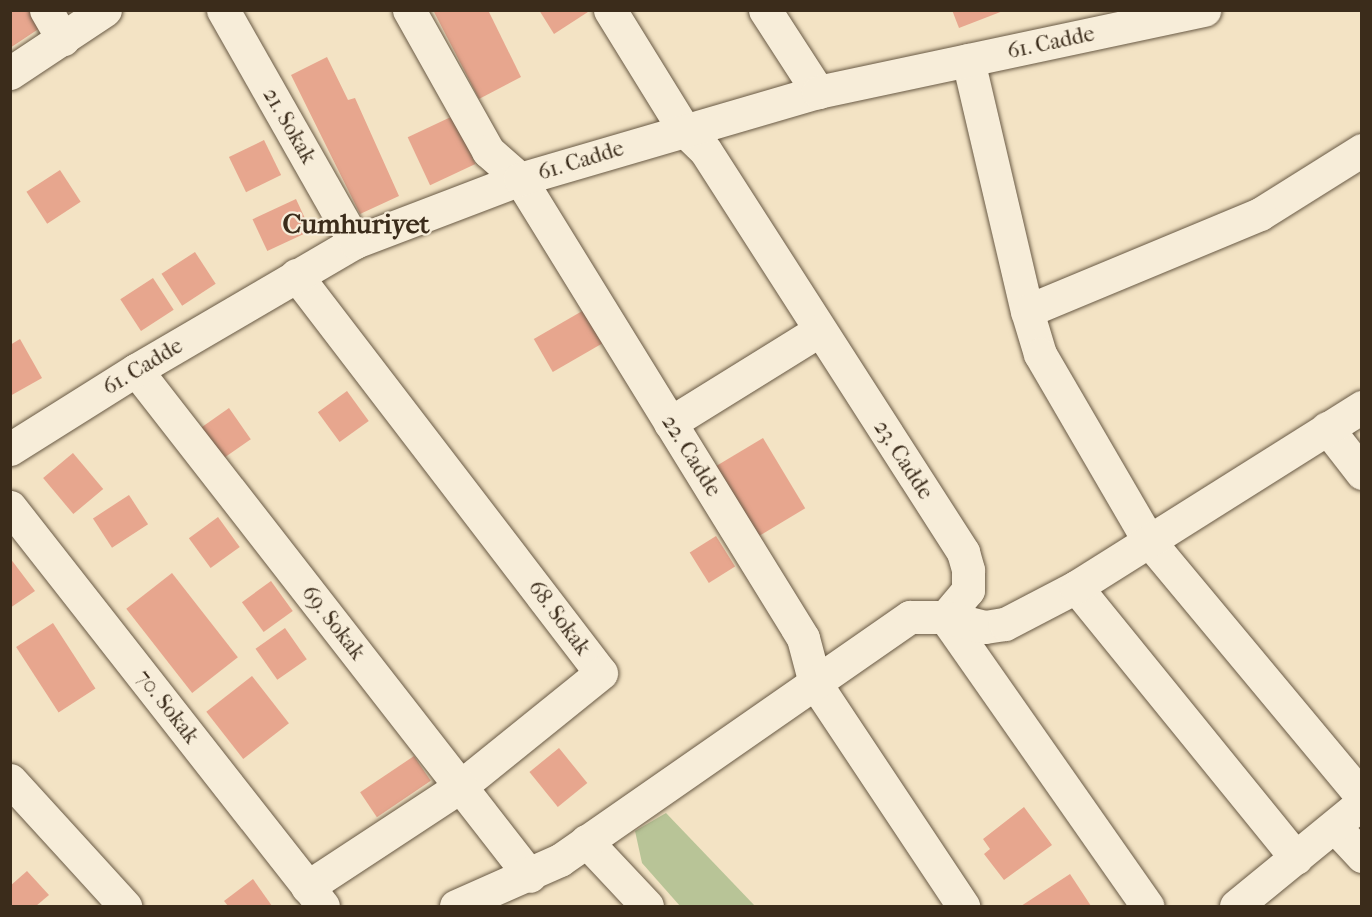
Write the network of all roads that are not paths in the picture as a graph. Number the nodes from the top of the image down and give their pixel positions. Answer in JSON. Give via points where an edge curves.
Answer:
{"nodes":[{"id":1,"x":46,"y":10,"type":"edge"},
{"id":2,"x":105,"y":10,"type":"edge"},
{"id":3,"x":223,"y":10,"type":"edge"},
{"id":4,"x":409,"y":10,"type":"edge"},
{"id":5,"x":610,"y":10,"type":"edge"},
{"id":6,"x":765,"y":10,"type":"edge"},
{"id":7,"x":1204,"y":10,"type":"edge"},
{"id":8,"x":63,"y":39,"type":"junction"},
{"id":9,"x":968,"y":60,"type":"junction"},
{"id":10,"x":10,"y":73,"type":"edge"},
{"id":11,"x":818,"y":92,"type":"junction"},
{"id":12,"x":684,"y":130,"type":"junction"},
{"id":13,"x":1362,"y":150,"type":"edge"},
{"id":14,"x":520,"y":179,"type":"junction"},
{"id":15,"x":354,"y":242,"type":"junction"},
{"id":16,"x":296,"y":275,"type":"junction"},
{"id":17,"x":1028,"y":311,"type":"junction"},
{"id":18,"x":820,"y":330,"type":"junction"},
{"id":19,"x":136,"y":370,"type":"junction"},
{"id":20,"x":1362,"y":407,"type":"edge"},
{"id":21,"x":670,"y":423,"type":"junction"},
{"id":22,"x":1327,"y":428,"type":"junction"},
{"id":23,"x":10,"y":449,"type":"edge"},
{"id":24,"x":1362,"y":473,"type":"edge"},
{"id":25,"x":10,"y":507,"type":"edge"},
{"id":26,"x":1149,"y":541,"type":"junction"},
{"id":27,"x":1076,"y":586,"type":"junction"},
{"id":28,"x":945,"y":617,"type":"junction"},
{"id":29,"x":815,"y":683,"type":"junction"},
{"id":30,"x":10,"y":780,"type":"edge"},
{"id":31,"x":461,"y":786,"type":"junction"},
{"id":32,"x":1362,"y":797,"type":"edge"},
{"id":33,"x":1362,"y":803,"type":"edge"},
{"id":34,"x":1335,"y":827,"type":"junction"},
{"id":35,"x":586,"y":841,"type":"junction"},
{"id":36,"x":1362,"y":856,"type":"edge"},
{"id":37,"x":1296,"y":858,"type":"junction"},
{"id":38,"x":530,"y":876,"type":"junction"},
{"id":39,"x":315,"y":897,"type":"edge"},
{"id":40,"x":125,"y":906,"type":"edge"},
{"id":41,"x":456,"y":906,"type":"edge"},
{"id":42,"x":647,"y":906,"type":"edge"},
{"id":43,"x":963,"y":906,"type":"edge"},
{"id":44,"x":1147,"y":906,"type":"edge"},
{"id":45,"x":1236,"y":906,"type":"edge"}],
"edges":[{"from":1,"to":8,"type":"street"},
{"from":2,"to":8,"type":"street"},
{"from":3,"to":15,"type":"street","name":"21. Sokak"},
{"from":4,"to":14,"type":"street","name":"22. Cadde","via":[[488,151]]},
{"from":5,"to":12,"type":"street","name":"23. Cadde"},
{"from":6,"to":11,"type":"street"},
{"from":7,"to":9,"type":"street","name":"61. Cadde"},
{"from":8,"to":10,"type":"street"},
{"from":9,"to":11,"type":"street","name":"61. Cadde"},
{"from":9,"to":17,"type":"street"},
{"from":11,"to":12,"type":"street","name":"61. Cadde"},
{"from":12,"to":14,"type":"street","name":"61. Cadde"},
{"from":12,"to":18,"type":"street","name":"23. Cadde","via":[[705,150]]},
{"from":13,"to":17,"type":"street","via":[[1260,214]]},
{"from":14,"to":15,"type":"street","name":"61. Cadde"},
{"from":14,"to":21,"type":"street","name":"22. Cadde"},
{"from":15,"to":16,"type":"street","name":"61. Cadde"},
{"from":16,"to":19,"type":"street","name":"61. Cadde"},
{"from":16,"to":31,"type":"street","name":"68. Sokak","via":[[601,673]]},
{"from":17,"to":26,"type":"street","via":[[1040,354]]},
{"from":18,"to":21,"type":"street"},
{"from":18,"to":28,"type":"street","name":"23. Cadde","via":[[963,552],[968,591]]},
{"from":19,"to":23,"type":"street","name":"61. Cadde"},
{"from":19,"to":31,"type":"street","name":"69. Sokak"},
{"from":20,"to":22,"type":"street"},
{"from":21,"to":29,"type":"street","name":"22. Cadde","via":[[803,638]]},
{"from":22,"to":24,"type":"street"},
{"from":22,"to":26,"type":"street"},
{"from":25,"to":39,"type":"street","name":"70. Sokak"},
{"from":26,"to":27,"type":"street"},
{"from":26,"to":32,"type":"street"},
{"from":27,"to":28,"type":"street","via":[[1005,624],[985,627]]},
{"from":27,"to":37,"type":"street"},
{"from":28,"to":29,"type":"street","via":[[910,617]]},
{"from":28,"to":44,"type":"street"},
{"from":29,"to":35,"type":"street"},
{"from":29,"to":43,"type":"street","name":"22. Cadde"},
{"from":30,"to":40,"type":"street"},
{"from":31,"to":38,"type":"street","name":"69. Sokak"},
{"from":31,"to":39,"type":"street","name":"68. Sokak"},
{"from":33,"to":34,"type":"street"},
{"from":34,"to":36,"type":"street"},
{"from":34,"to":37,"type":"street"},
{"from":35,"to":38,"type":"street"},
{"from":35,"to":42,"type":"street"},
{"from":37,"to":45,"type":"street"},
{"from":38,"to":41,"type":"street"}]}
